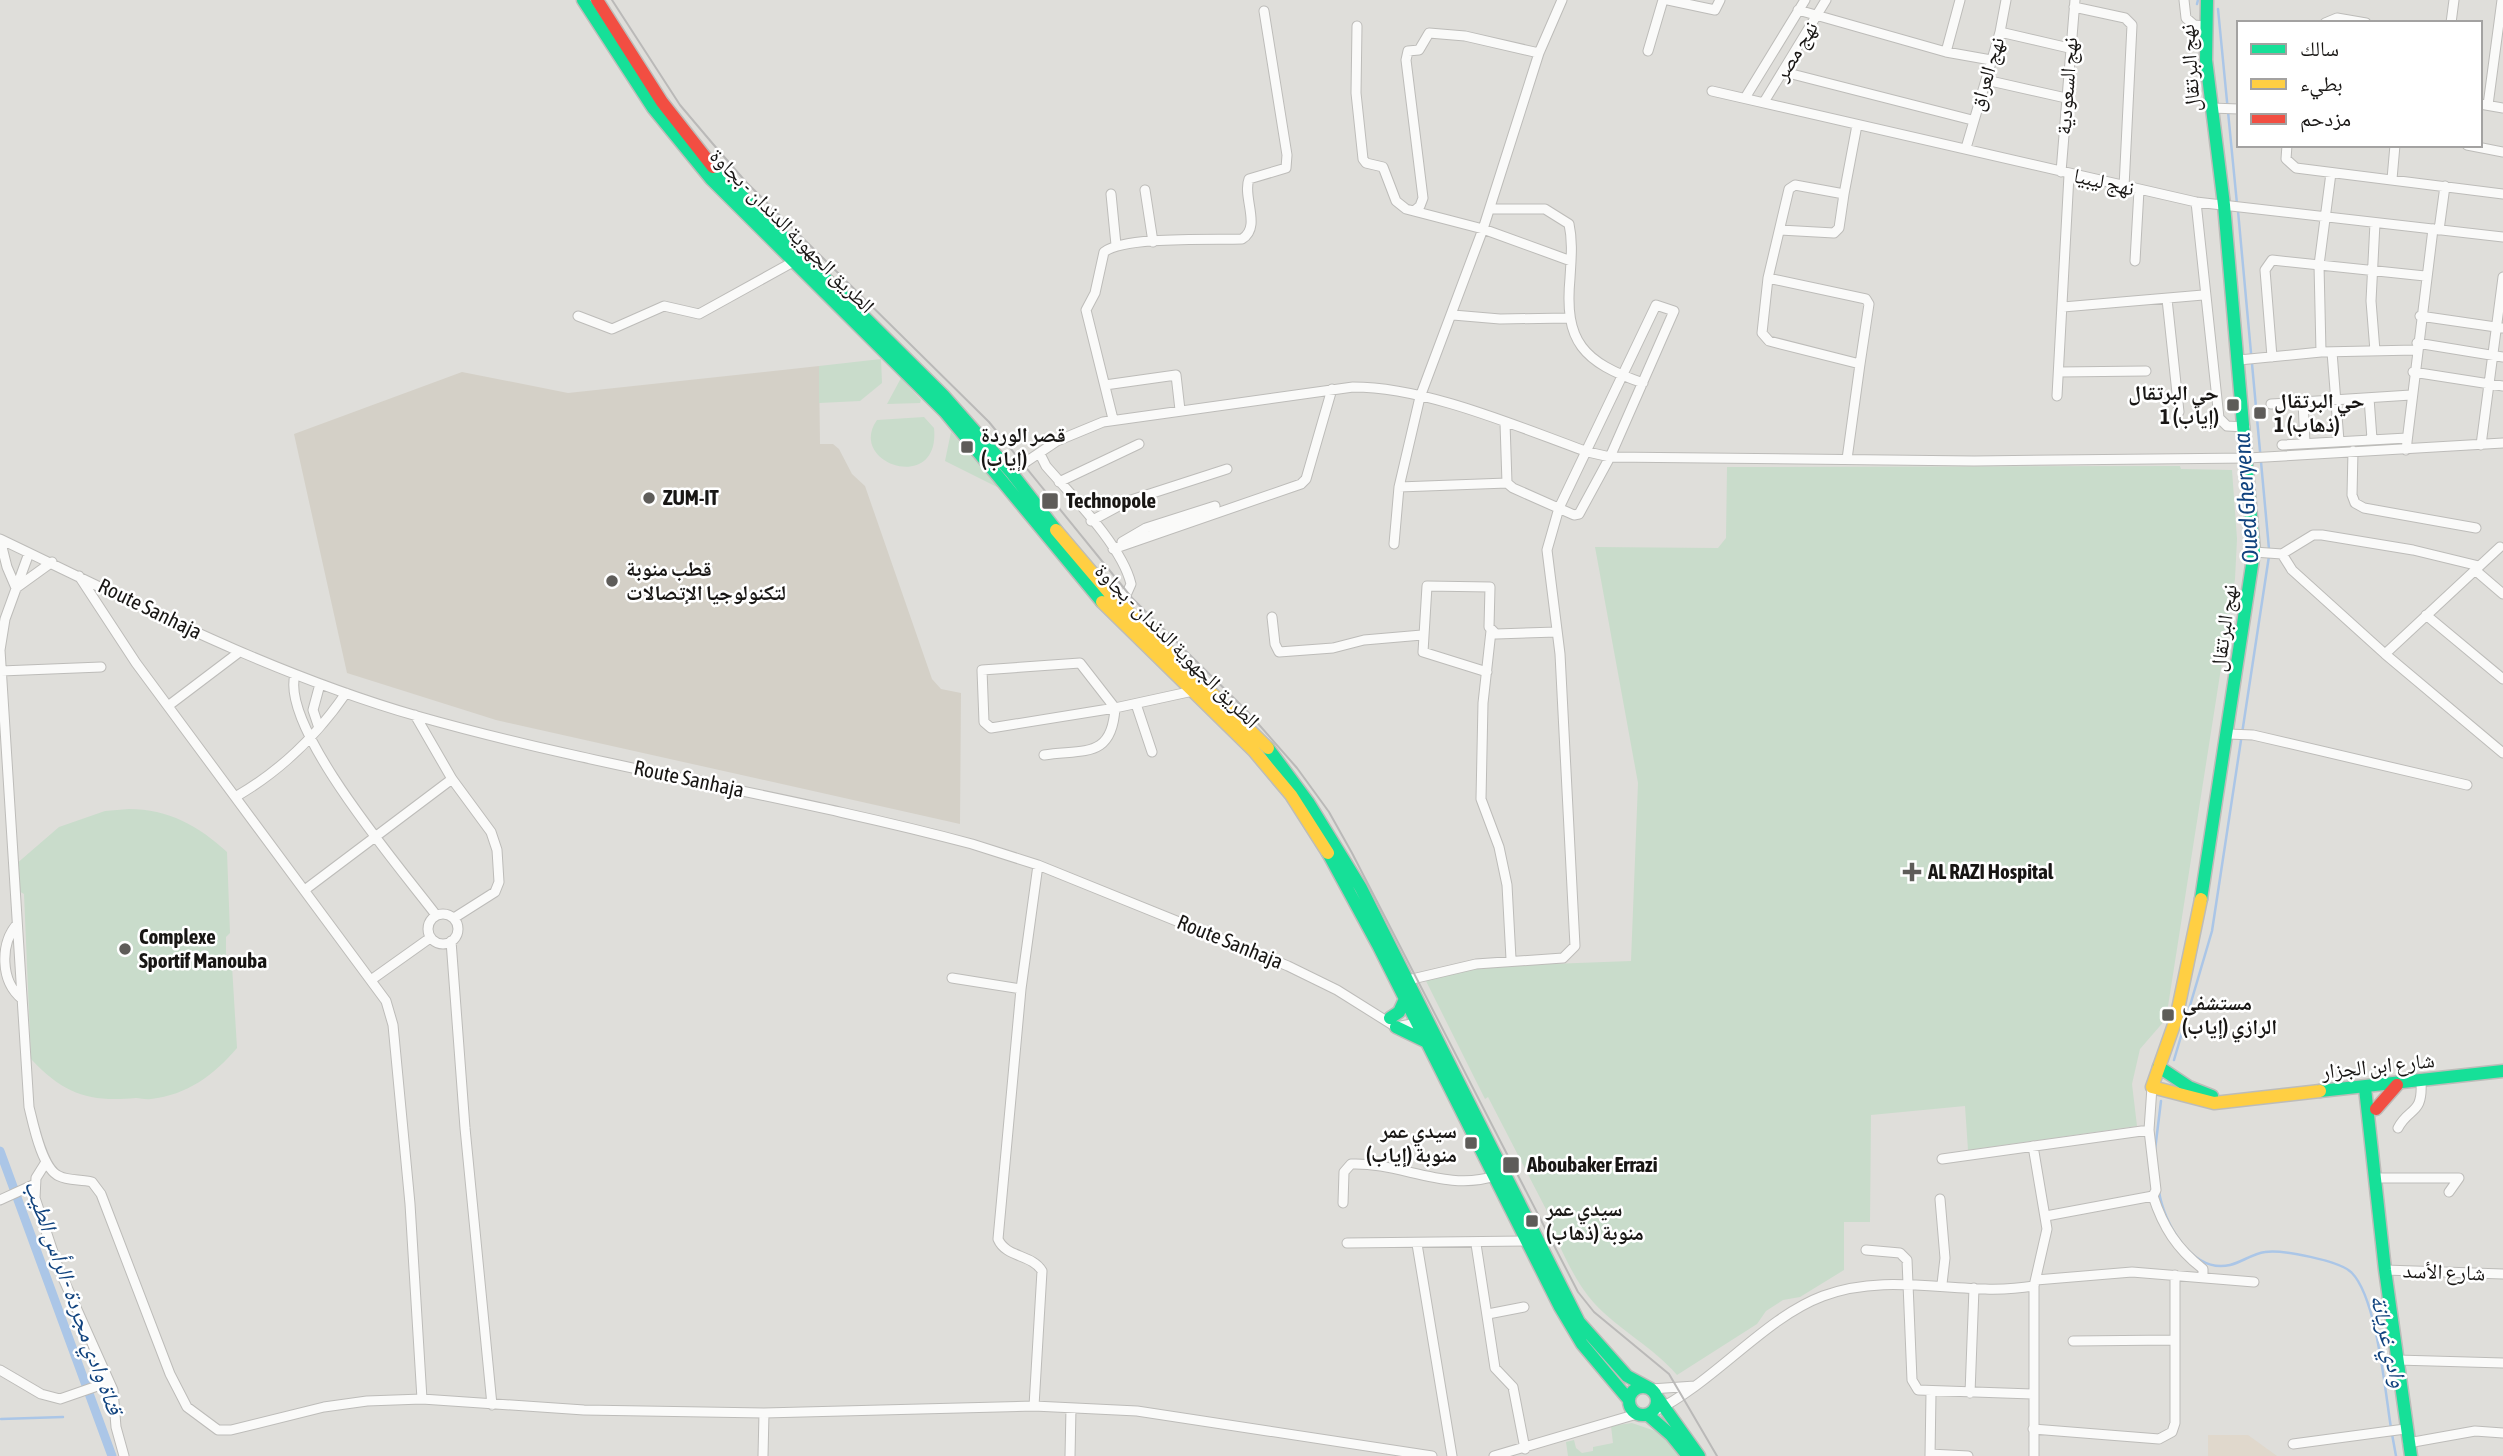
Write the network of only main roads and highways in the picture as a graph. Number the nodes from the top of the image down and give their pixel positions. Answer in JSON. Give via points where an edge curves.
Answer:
{"nodes":[{"id":1,"x":583,"y":0,"type":"edge"},
{"id":2,"x":597,"y":0,"type":"edge"},
{"id":3,"x":2207,"y":0,"type":"edge"},
{"id":4,"x":1007,"y":475,"type":"junction"},
{"id":5,"x":1405,"y":999,"type":"junction"},
{"id":6,"x":1421,"y":1018,"type":"junction"},
{"id":7,"x":1427,"y":1042,"type":"junction"},
{"id":8,"x":2159,"y":1067,"type":"junction"},
{"id":9,"x":2503,"y":1071,"type":"edge"},
{"id":10,"x":2397,"y":1085,"type":"junction"},
{"id":11,"x":2152,"y":1087,"type":"joint"},
{"id":12,"x":2369,"y":1088,"type":"junction"},
{"id":13,"x":2344,"y":1090,"type":"junction"},
{"id":14,"x":2258,"y":1097,"type":"junction"},
{"id":15,"x":2372,"y":1110,"type":"junction"},
{"id":16,"x":1534,"y":1241,"type":"junction"},
{"id":17,"x":1646,"y":1405,"type":"junction"},
{"id":18,"x":2409,"y":1450,"type":"edge"},
{"id":19,"x":1688,"y":1456,"type":"edge"},
{"id":20,"x":1699,"y":1456,"type":"edge"}],
"edges":[{"from":1,"to":4,"type":"main road","name":"الطريق الجهوية الدندان - بجاوة","via":[[680,143],[744,215]]},
{"from":2,"to":4,"type":"main road","name":"الطريق الجهوية الدندان - بجاوة","via":[[662,102],[718,173],[943,395]]},
{"from":3,"to":8,"type":"main road","name":"نهج البرتقال","via":[[2258,552],[2232,734],[2194,942]]},
{"from":4,"to":5,"type":"main road","name":"الطريق الجهوية الدندان - بجاوة","via":[[1089,588],[1260,756],[1289,793],[1353,896]]},
{"from":4,"to":6,"type":"main road","name":"الطريق الجهوية الدندان - بجاوة","via":[[1112,596],[1277,759],[1338,848],[1408,980]]},
{"from":5,"to":6,"type":"main road","name":"الطريق الجهوية الدندان - بجاوة"},
{"from":5,"to":7,"type":"main road","via":[[1399,1012],[1388,1020]]},
{"from":6,"to":7,"type":"main road","name":"الطريق الجهوية الدندان - بجاوة"},
{"from":6,"to":16,"type":"main road","name":"الطريق الجهوية الدندان - بجاوة"},
{"from":7,"to":16,"type":"main road","name":"الطريق الجهوية الدندان - بجاوة","via":[[1495,1176]]},
{"from":8,"to":11,"type":"main road","name":"نهج البرتقال"},
{"from":8,"to":14,"type":"main road","name":"شارع ابن الجزار","via":[[2201,1093]]},
{"from":9,"to":10,"type":"main road","name":"شارع ابن الجزار"},
{"from":10,"to":12,"type":"main road","name":"شارع ابن الجزار"},
{"from":10,"to":15,"type":"main road"},
{"from":11,"to":14,"type":"main road","name":"شارع ابن الجزار","via":[[2214,1103]]},
{"from":12,"to":13,"type":"main road","name":"شارع ابن الجزار"},
{"from":12,"to":15,"type":"main road"},
{"from":13,"to":14,"type":"main road","name":"شارع ابن الجزار"},
{"from":13,"to":15,"type":"main road"},
{"from":15,"to":18,"type":"main road","via":[[2385,1270]]},
{"from":16,"to":17,"type":"main road","name":"الطريق الجهوية الدندان - بجاوة","via":[[1579,1322]]},
{"from":16,"to":17,"type":"main road","name":"الطريق الجهوية الدندان - بجاوة","via":[[1560,1307],[1582,1344]]},
{"from":17,"to":19,"type":"main road","name":"الطريق الجهوية الدندان - بجاوة"},
{"from":17,"to":20,"type":"main road","name":"الطريق الجهوية الدندان - بجاوة"}]}
